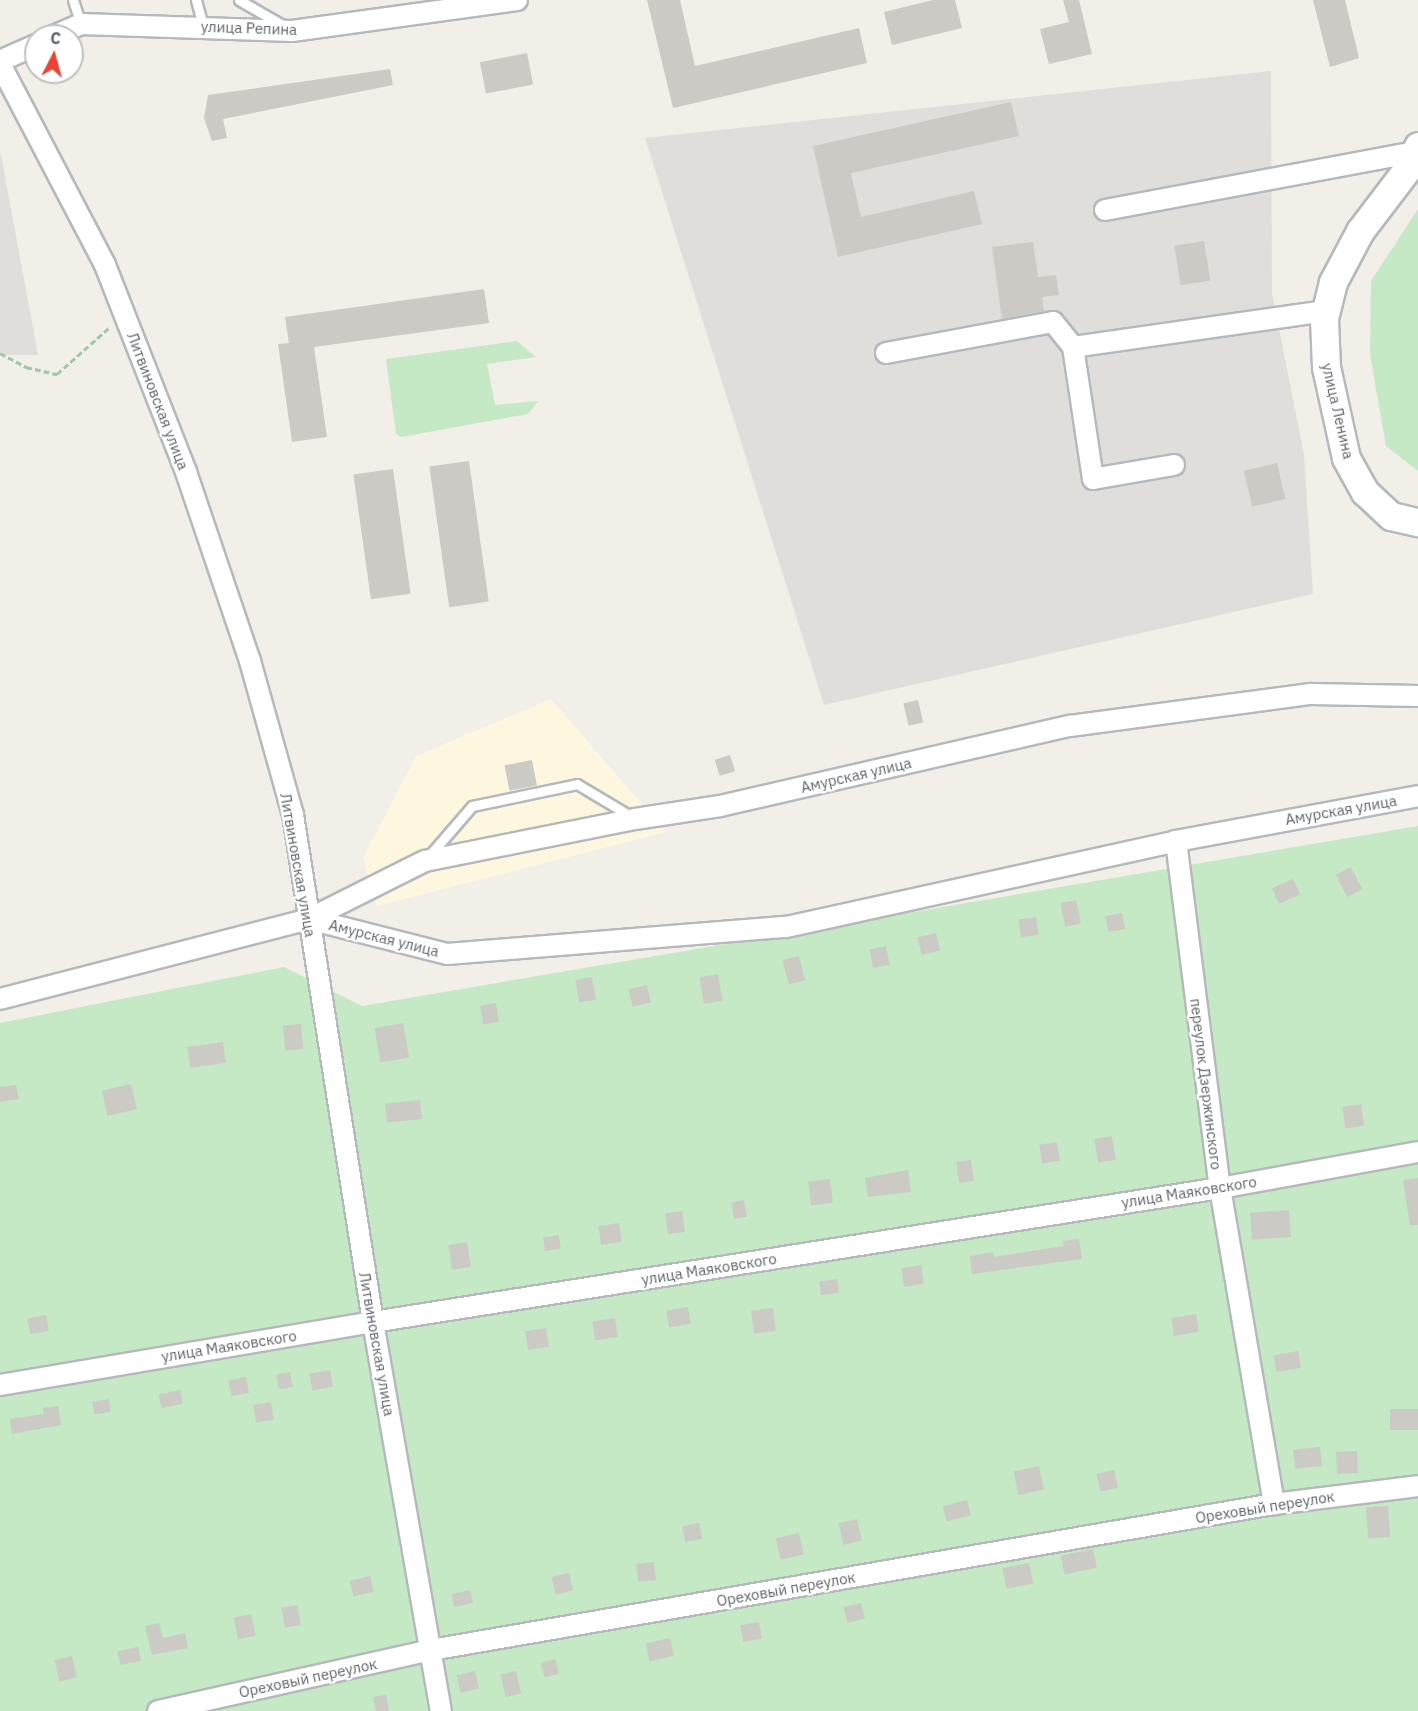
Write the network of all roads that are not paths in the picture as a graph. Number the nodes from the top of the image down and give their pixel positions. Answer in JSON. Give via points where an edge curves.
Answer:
{"nodes":[{"id":1,"x":73,"y":0,"type":"edge"},
{"id":2,"x":196,"y":0,"type":"edge"},
{"id":3,"x":239,"y":0,"type":"edge"},
{"id":4,"x":517,"y":0,"type":"edge"},
{"id":5,"x":434,"y":6,"type":"edge"},
{"id":6,"x":81,"y":24,"type":"edge"},
{"id":7,"x":84,"y":24,"type":"edge"},
{"id":8,"x":203,"y":27,"type":"junction"},
{"id":9,"x":292,"y":31,"type":"junction"},
{"id":10,"x":24,"y":51,"type":"edge"},
{"id":11,"x":0,"y":63,"type":"edge"},
{"id":12,"x":1417,"y":149,"type":"edge"},
{"id":13,"x":1105,"y":210,"type":"dead end"},
{"id":14,"x":1326,"y":311,"type":"junction"},
{"id":15,"x":1073,"y":347,"type":"junction"},
{"id":16,"x":886,"y":353,"type":"dead end"},
{"id":17,"x":1174,"y":465,"type":"dead end"},
{"id":18,"x":1418,"y":522,"type":"edge"},
{"id":19,"x":1418,"y":696,"type":"edge"},
{"id":20,"x":1418,"y":796,"type":"edge"},
{"id":21,"x":635,"y":819,"type":"junction"},
{"id":22,"x":1176,"y":841,"type":"junction"},
{"id":23,"x":424,"y":861,"type":"junction"},
{"id":24,"x":309,"y":919,"type":"junction"},
{"id":25,"x":0,"y":999,"type":"edge"},
{"id":26,"x":1418,"y":1152,"type":"edge"},
{"id":27,"x":1220,"y":1188,"type":"junction"},
{"id":28,"x":373,"y":1322,"type":"junction"},
{"id":29,"x":0,"y":1385,"type":"edge"},
{"id":30,"x":1418,"y":1486,"type":"edge"},
{"id":31,"x":1274,"y":1504,"type":"junction"},
{"id":32,"x":432,"y":1650,"type":"junction"},
{"id":33,"x":158,"y":1711,"type":"edge"},
{"id":34,"x":441,"y":1711,"type":"edge"}],
"edges":[{"from":1,"to":6,"type":"lane"},
{"from":2,"to":8,"type":"lane"},
{"from":3,"to":9,"type":"lane"},
{"from":4,"to":5,"type":"street","name":"улица Репина"},
{"from":5,"to":9,"type":"street","name":"улица Репина"},
{"from":7,"to":8,"type":"street","name":"улица Репина"},
{"from":8,"to":9,"type":"street","name":"улица Репина"},
{"from":10,"to":11,"type":"street"},
{"from":11,"to":24,"type":"street","name":"Литвиновская улица","via":[[105,266],[186,472],[250,661],[293,815]]},
{"from":12,"to":13,"type":"street"},
{"from":12,"to":14,"type":"main road","name":"улица Ленина","via":[[1411,164],[1360,231],[1333,282]]},
{"from":14,"to":15,"type":"street"},
{"from":14,"to":18,"type":"main road","name":"улица Ленина","via":[[1326,367],[1346,458],[1365,492],[1391,516]]},
{"from":15,"to":16,"type":"street","via":[[1053,322]]},
{"from":15,"to":17,"type":"street","via":[[1093,479]]},
{"from":19,"to":21,"type":"street","name":"Амурская улица","via":[[1311,693],[1070,726],[720,806]]},
{"from":20,"to":22,"type":"street","name":"Амурская улица"},
{"from":21,"to":23,"type":"street","name":"Амурская улица"},
{"from":21,"to":23,"type":"lane","via":[[577,784],[472,806]]},
{"from":22,"to":24,"type":"street","name":"Амурская улица","via":[[786,927],[447,954]]},
{"from":22,"to":27,"type":"street","name":"переулок Дзержинского"},
{"from":23,"to":24,"type":"street","name":"Амурская улица"},
{"from":24,"to":25,"type":"street","name":"Амурская улица"},
{"from":24,"to":28,"type":"street","name":"Литвиновская улица"},
{"from":26,"to":27,"type":"street","name":"улица Маяковского"},
{"from":27,"to":28,"type":"street","name":"улица Маяковского"},
{"from":27,"to":31,"type":"street","name":"переулок Дзержинского"},
{"from":28,"to":29,"type":"street","name":"улица Маяковского"},
{"from":28,"to":32,"type":"street","name":"Литвиновская улица"},
{"from":30,"to":31,"type":"street","name":"Ореховый переулок"},
{"from":31,"to":32,"type":"street","name":"Ореховый переулок"},
{"from":32,"to":33,"type":"street","name":"Ореховый переулок"},
{"from":32,"to":34,"type":"street","name":"Литвиновская улица"}]}
